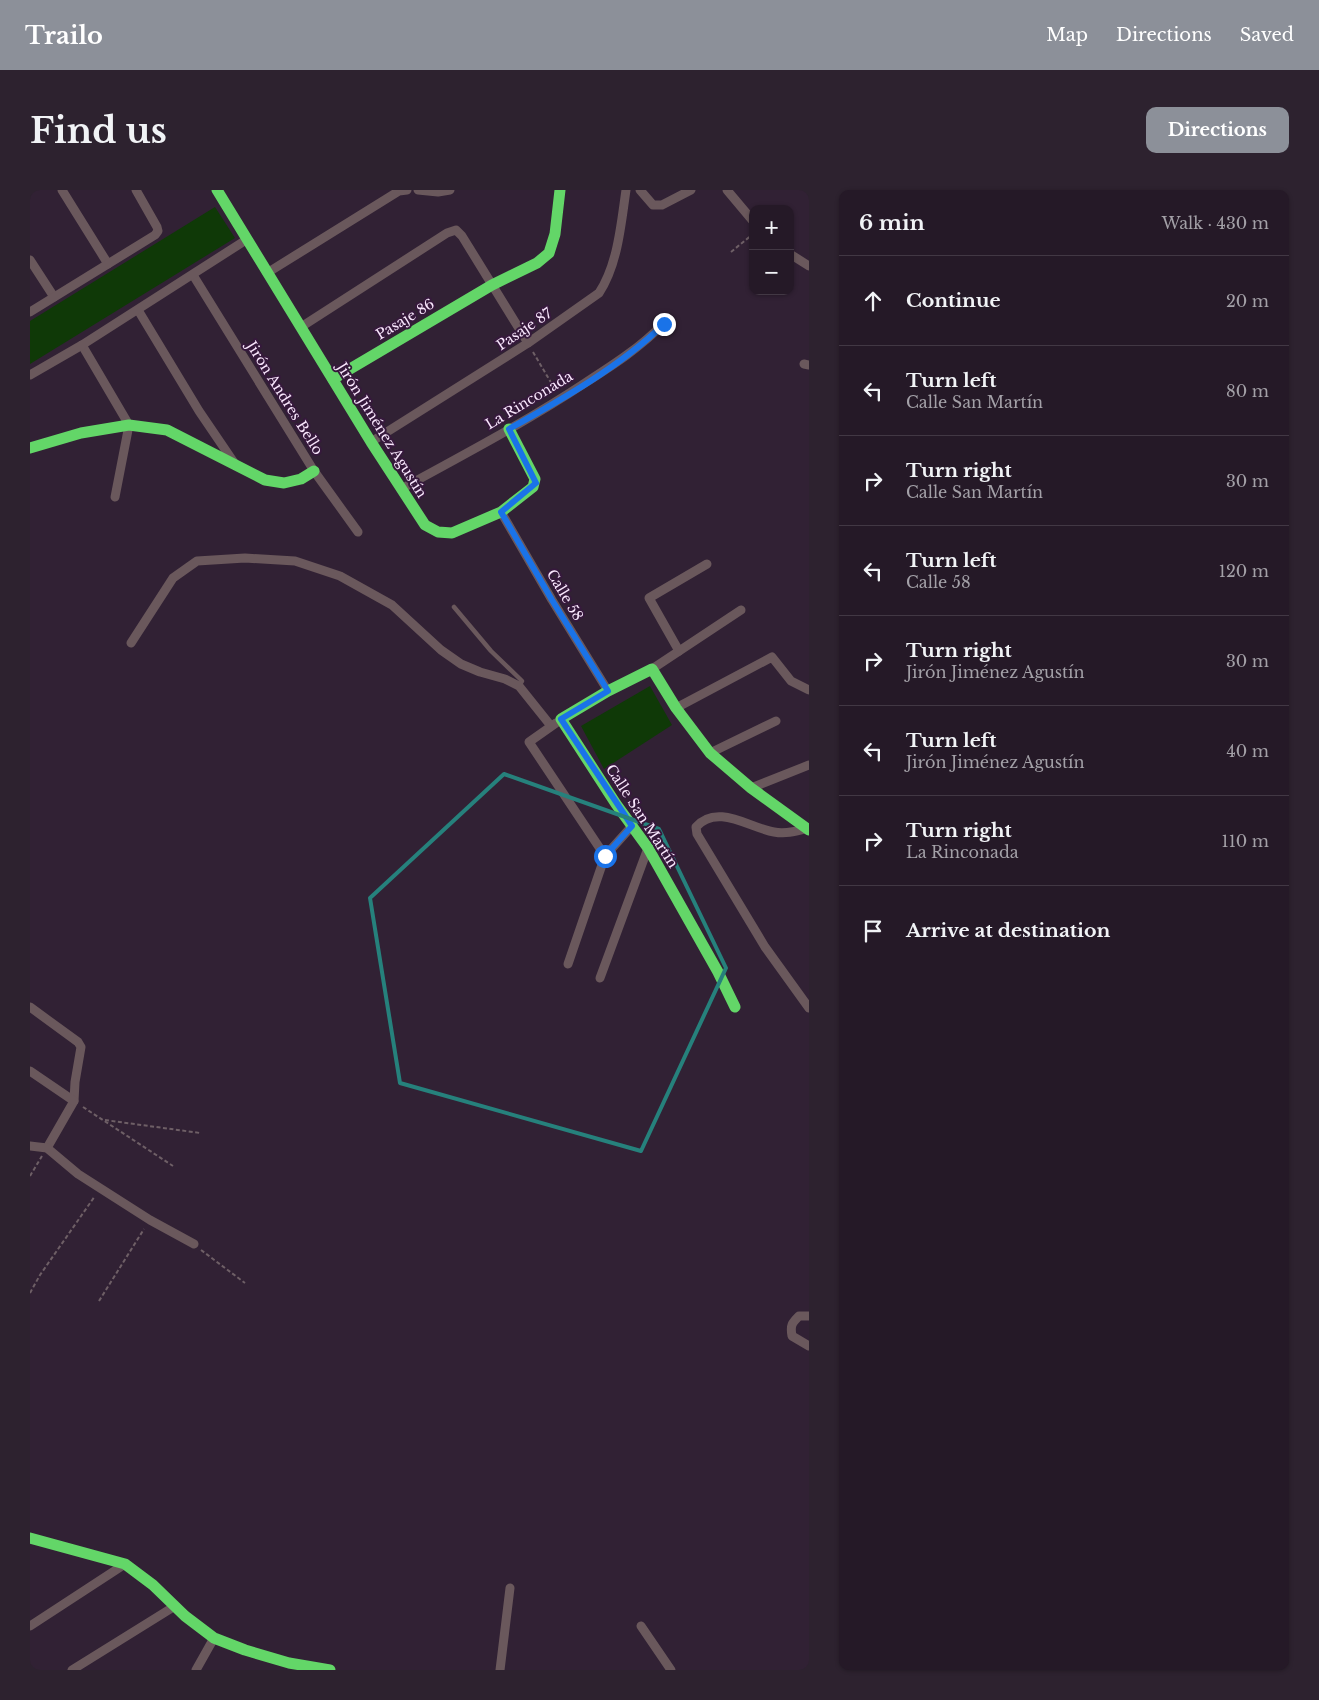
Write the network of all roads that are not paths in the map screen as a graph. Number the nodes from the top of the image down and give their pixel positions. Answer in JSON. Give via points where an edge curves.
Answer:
{"nodes":[{"id":1,"x":62,"y":190,"type":"edge"},
{"id":2,"x":136,"y":190,"type":"edge"},
{"id":3,"x":217,"y":190,"type":"edge"},
{"id":4,"x":407,"y":190,"type":"edge"},
{"id":5,"x":418,"y":190,"type":"edge"},
{"id":6,"x":450,"y":190,"type":"edge"},
{"id":7,"x":560,"y":190,"type":"edge"},
{"id":8,"x":626,"y":190,"type":"edge"},
{"id":9,"x":640,"y":190,"type":"edge"},
{"id":10,"x":691,"y":190,"type":"edge"},
{"id":11,"x":727,"y":190,"type":"edge"},
{"id":12,"x":749,"y":216,"type":"edge"},
{"id":13,"x":246,"y":240,"type":"junction"},
{"id":14,"x":794,"y":257,"type":"edge"},
{"id":15,"x":30,"y":260,"type":"edge"},
{"id":16,"x":108,"y":264,"type":"junction"},
{"id":17,"x":809,"y":266,"type":"edge"},
{"id":18,"x":267,"y":273,"type":"junction"},
{"id":19,"x":193,"y":275,"type":"junction"},
{"id":20,"x":492,"y":285,"type":"junction"},
{"id":21,"x":54,"y":297,"type":"junction"},
{"id":22,"x":138,"y":310,"type":"junction"},
{"id":23,"x":30,"y":312,"type":"edge"},
{"id":24,"x":664,"y":324,"type":"dead end"},
{"id":25,"x":301,"y":327,"type":"junction"},
{"id":26,"x":528,"y":344,"type":"junction"},
{"id":27,"x":82,"y":345,"type":"junction"},
{"id":28,"x":30,"y":375,"type":"edge"},
{"id":29,"x":333,"y":379,"type":"junction"},
{"id":30,"x":130,"y":424,"type":"junction"},
{"id":31,"x":509,"y":429,"type":"junction"},
{"id":32,"x":371,"y":442,"type":"junction"},
{"id":33,"x":30,"y":448,"type":"edge"},
{"id":34,"x":236,"y":464,"type":"junction"},
{"id":35,"x":314,"y":471,"type":"junction"},
{"id":36,"x":401,"y":489,"type":"junction"},
{"id":37,"x":115,"y":497,"type":"dead end"},
{"id":38,"x":501,"y":512,"type":"junction"},
{"id":39,"x":358,"y":532,"type":"dead end"},
{"id":40,"x":707,"y":564,"type":"dead end"},
{"id":41,"x":454,"y":607,"type":"dead end"},
{"id":42,"x":741,"y":610,"type":"dead end"},
{"id":43,"x":131,"y":643,"type":"dead end"},
{"id":44,"x":679,"y":651,"type":"junction"},
{"id":45,"x":652,"y":669,"type":"junction"},
{"id":46,"x":519,"y":686,"type":"junction"},
{"id":47,"x":809,"y":690,"type":"edge"},
{"id":48,"x":608,"y":691,"type":"junction"},
{"id":49,"x":676,"y":708,"type":"junction"},
{"id":50,"x":776,"y":721,"type":"dead end"},
{"id":51,"x":556,"y":722,"type":"junction"},
{"id":52,"x":710,"y":753,"type":"junction"},
{"id":53,"x":809,"y":765,"type":"edge"},
{"id":54,"x":751,"y":788,"type":"junction"},
{"id":55,"x":632,"y":826,"type":"junction"},
{"id":56,"x":808,"y":828,"type":"edge"},
{"id":57,"x":648,"y":848,"type":"junction"},
{"id":58,"x":605,"y":856,"type":"junction"},
{"id":59,"x":568,"y":964,"type":"dead end"},
{"id":60,"x":600,"y":978,"type":"dead end"},
{"id":61,"x":735,"y":1006,"type":"dead end"},
{"id":62,"x":30,"y":1008,"type":"edge"},
{"id":63,"x":809,"y":1008,"type":"edge"},
{"id":64,"x":30,"y":1071,"type":"edge"},
{"id":65,"x":74,"y":1100,"type":"junction"},
{"id":66,"x":30,"y":1146,"type":"edge"},
{"id":67,"x":47,"y":1148,"type":"junction"},
{"id":68,"x":194,"y":1244,"type":"road end"},
{"id":69,"x":809,"y":1316,"type":"edge"},
{"id":70,"x":809,"y":1346,"type":"edge"},
{"id":71,"x":33,"y":1542,"type":"edge"},
{"id":72,"x":125,"y":1564,"type":"junction"},
{"id":73,"x":510,"y":1588,"type":"dead end"},
{"id":74,"x":175,"y":1606,"type":"junction"},
{"id":75,"x":30,"y":1626,"type":"edge"},
{"id":76,"x":641,"y":1626,"type":"dead end"},
{"id":77,"x":214,"y":1638,"type":"junction"},
{"id":78,"x":72,"y":1670,"type":"edge"},
{"id":79,"x":196,"y":1670,"type":"edge"},
{"id":80,"x":330,"y":1670,"type":"edge"},
{"id":81,"x":500,"y":1670,"type":"edge"},
{"id":82,"x":671,"y":1670,"type":"edge"}],
"edges":[{"from":1,"to":16,"type":"street"},
{"from":2,"to":16,"type":"street","via":[[158,231]]},
{"from":3,"to":13,"type":"street","name":"Jirón Jiménez Agustín"},
{"from":4,"to":18,"type":"street","via":[[399,191]]},
{"from":5,"to":6,"type":"street"},
{"from":7,"to":20,"type":"street","name":"Pasaje 86","via":[[555,234],[549,253],[537,263]]},
{"from":8,"to":26,"type":"street","name":"Pasaje 87","via":[[618,237],[603,287]]},
{"from":9,"to":10,"type":"street","via":[[653,205],[662,205]]},
{"from":11,"to":12,"type":"street"},
{"from":13,"to":18,"type":"street","name":"Jirón Jiménez Agustín"},
{"from":13,"to":19,"type":"street"},
{"from":14,"to":17,"type":"street"},
{"from":15,"to":21,"type":"street"},
{"from":16,"to":21,"type":"street"},
{"from":18,"to":25,"type":"street","name":"Jirón Jiménez Agustín"},
{"from":19,"to":22,"type":"street"},
{"from":19,"to":35,"type":"street","name":"Jirón Andres Bello"},
{"from":20,"to":25,"type":"street","via":[[456,230]]},
{"from":20,"to":26,"type":"street"},
{"from":20,"to":29,"type":"street","name":"Pasaje 86"},
{"from":21,"to":23,"type":"street"},
{"from":22,"to":27,"type":"street"},
{"from":22,"to":34,"type":"street","via":[[199,411]]},
{"from":24,"to":31,"type":"street","name":"La Rinconada","via":[[614,364]]},
{"from":25,"to":29,"type":"street","name":"Jirón Jiménez Agustín"},
{"from":26,"to":32,"type":"street","name":"Pasaje 87"},
{"from":27,"to":28,"type":"street"},
{"from":27,"to":30,"type":"street"},
{"from":29,"to":32,"type":"street","name":"Jirón Jiménez Agustín"},
{"from":30,"to":33,"type":"street","via":[[81,433]]},
{"from":30,"to":34,"type":"street","via":[[167,430]]},
{"from":30,"to":37,"type":"street"},
{"from":31,"to":36,"type":"street","name":"La Rinconada"},
{"from":31,"to":38,"type":"street","name":"Jirón Jiménez Agustín","via":[[536,483]]},
{"from":32,"to":36,"type":"street","name":"Jirón Jiménez Agustín"},
{"from":34,"to":35,"type":"street","via":[[265,480],[284,482],[302,479]]},
{"from":35,"to":39,"type":"street","name":"Jirón Andres Bello"},
{"from":36,"to":38,"type":"street","name":"Jirón Jiménez Agustín","via":[[425,525],[438,532],[452,533]]},
{"from":38,"to":48,"type":"street","name":"Calle 58"},
{"from":40,"to":44,"type":"street","via":[[649,598]]},
{"from":41,"to":46,"type":"lane","via":[[491,651],[522,681]]},
{"from":42,"to":44,"type":"street"},
{"from":43,"to":46,"type":"street","via":[[173,578],[197,561],[245,558],[295,561],[340,576],[392,605],[461,664]]},
{"from":44,"to":45,"type":"street"},
{"from":45,"to":48,"type":"street"},
{"from":45,"to":49,"type":"street"},
{"from":46,"to":51,"type":"street"},
{"from":47,"to":49,"type":"street","via":[[791,681],[772,656]]},
{"from":48,"to":51,"type":"street"},
{"from":49,"to":52,"type":"street"},
{"from":50,"to":52,"type":"street"},
{"from":51,"to":55,"type":"street","name":"Calle San Martín"},
{"from":51,"to":58,"type":"street","via":[[529,742]]},
{"from":52,"to":54,"type":"street"},
{"from":53,"to":54,"type":"street"},
{"from":54,"to":56,"type":"street"},
{"from":55,"to":57,"type":"street","name":"Calle San Martín"},
{"from":55,"to":58,"type":"street"},
{"from":56,"to":63,"type":"street","via":[[789,834],[774,832],[725,816],[710,819],[696,827],[746,918]]},
{"from":57,"to":60,"type":"street"},
{"from":57,"to":61,"type":"street","name":"Calle San Martín"},
{"from":58,"to":59,"type":"street"},
{"from":62,"to":65,"type":"street","via":[[81,1047]]},
{"from":64,"to":65,"type":"street"},
{"from":65,"to":67,"type":"street"},
{"from":66,"to":67,"type":"street"},
{"from":67,"to":68,"type":"street","via":[[78,1174]]},
{"from":69,"to":70,"type":"street","via":[[799,1316],[790,1328],[792,1336]]},
{"from":71,"to":72,"type":"street"},
{"from":72,"to":74,"type":"street"},
{"from":72,"to":75,"type":"street"},
{"from":73,"to":81,"type":"street"},
{"from":74,"to":77,"type":"street"},
{"from":74,"to":78,"type":"street"},
{"from":76,"to":82,"type":"street"},
{"from":77,"to":79,"type":"street"},
{"from":77,"to":80,"type":"street","via":[[289,1663]]}]}
